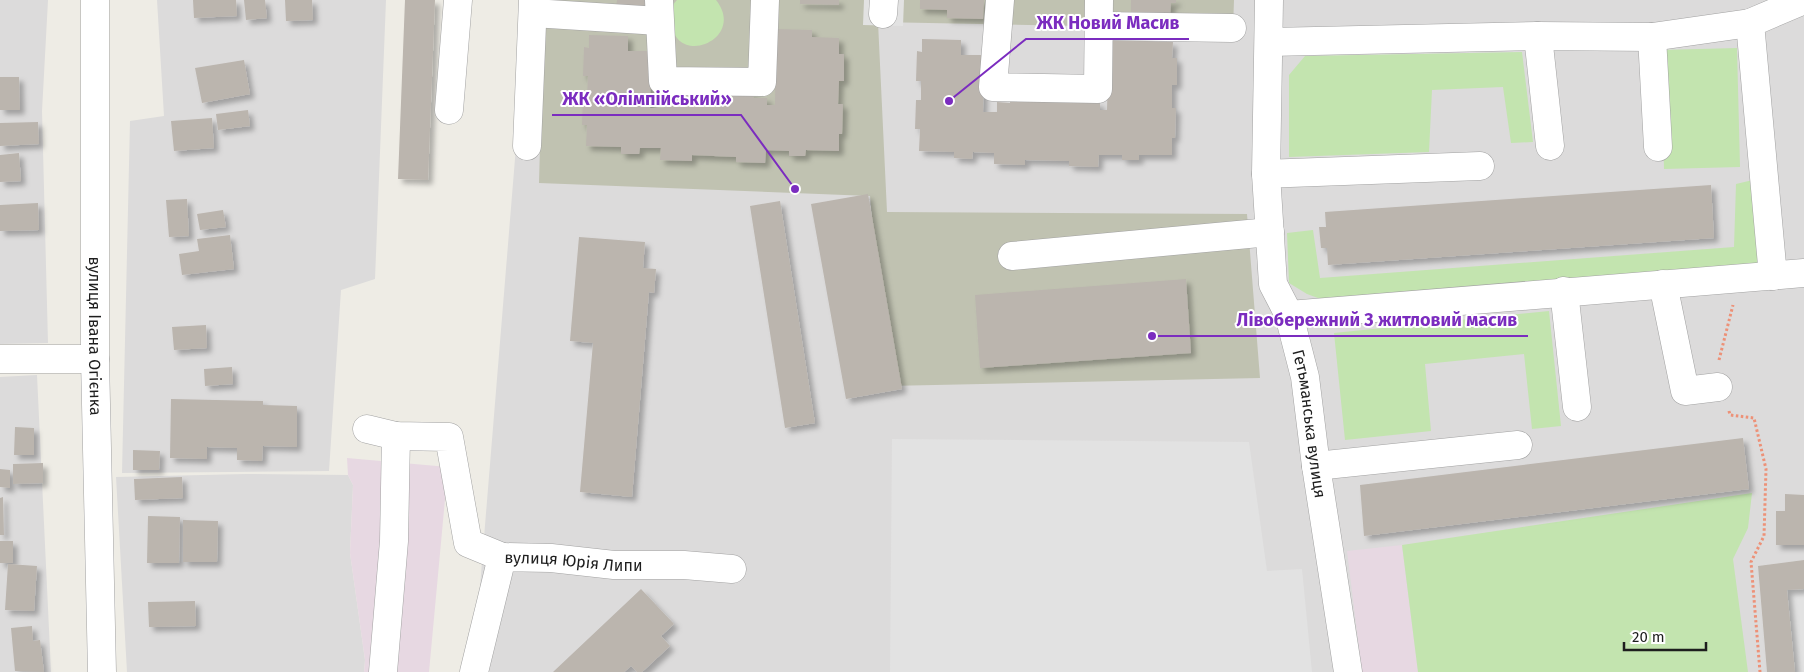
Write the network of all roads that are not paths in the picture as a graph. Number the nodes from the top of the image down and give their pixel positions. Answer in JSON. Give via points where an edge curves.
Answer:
{"nodes":[{"id":1,"x":95,"y":0,"type":"edge"},
{"id":2,"x":458,"y":0,"type":"edge"},
{"id":3,"x":765,"y":0,"type":"edge"},
{"id":4,"x":1000,"y":0,"type":"edge"},
{"id":5,"x":1269,"y":0,"type":"edge"},
{"id":6,"x":1804,"y":0,"type":"edge"},
{"id":7,"x":533,"y":6,"type":"edge"},
{"id":8,"x":659,"y":10,"type":"edge"},
{"id":9,"x":1099,"y":13,"type":"edge"},
{"id":10,"x":1750,"y":23,"type":"junction"},
{"id":11,"x":1232,"y":28,"type":"dead end"},
{"id":12,"x":1538,"y":36,"type":"junction"},
{"id":13,"x":1652,"y":37,"type":"junction"},
{"id":14,"x":1269,"y":42,"type":"junction"},
{"id":15,"x":449,"y":110,"type":"dead end"},
{"id":16,"x":527,"y":146,"type":"dead end"},
{"id":17,"x":1550,"y":146,"type":"dead end"},
{"id":18,"x":1658,"y":147,"type":"dead end"},
{"id":19,"x":1480,"y":166,"type":"dead end"},
{"id":20,"x":1266,"y":174,"type":"junction"},
{"id":21,"x":1270,"y":232,"type":"junction"},
{"id":22,"x":1012,"y":256,"type":"dead end"},
{"id":23,"x":1804,"y":273,"type":"edge"},
{"id":24,"x":1773,"y":276,"type":"junction"},
{"id":25,"x":1663,"y":284,"type":"junction"},
{"id":26,"x":1564,"y":291,"type":"junction"},
{"id":27,"x":1289,"y":315,"type":"junction"},
{"id":28,"x":0,"y":359,"type":"edge"},
{"id":29,"x":95,"y":359,"type":"junction"},
{"id":30,"x":1718,"y":387,"type":"road end"},
{"id":31,"x":1577,"y":407,"type":"dead end"},
{"id":32,"x":367,"y":429,"type":"dead end"},
{"id":33,"x":396,"y":436,"type":"junction"},
{"id":34,"x":1518,"y":445,"type":"dead end"},
{"id":35,"x":1316,"y":466,"type":"junction"},
{"id":36,"x":502,"y":557,"type":"junction"},
{"id":37,"x":732,"y":569,"type":"dead end"},
{"id":38,"x":102,"y":672,"type":"edge"},
{"id":39,"x":383,"y":672,"type":"edge"},
{"id":40,"x":474,"y":672,"type":"edge"},
{"id":41,"x":1348,"y":672,"type":"edge"}],
"edges":[{"from":1,"to":29,"type":"street","name":"вулиця Івана Огієнка"},
{"from":2,"to":15,"type":"street"},
{"from":3,"to":8,"type":"street","via":[[762,82],[663,81]]},
{"from":4,"to":9,"type":"street","via":[[993,87],[1098,89]]},
{"from":5,"to":14,"type":"street","name":"Гетьманська вулиця"},
{"from":6,"to":10,"type":"street"},
{"from":7,"to":8,"type":"street"},
{"from":7,"to":16,"type":"street"},
{"from":9,"to":11,"type":"street"},
{"from":10,"to":13,"type":"street"},
{"from":10,"to":24,"type":"street"},
{"from":12,"to":13,"type":"street"},
{"from":12,"to":14,"type":"street"},
{"from":12,"to":17,"type":"street"},
{"from":13,"to":18,"type":"street"},
{"from":14,"to":20,"type":"street","name":"Гетьманська вулиця"},
{"from":19,"to":20,"type":"street"},
{"from":20,"to":21,"type":"street","name":"Гетьманська вулиця"},
{"from":21,"to":22,"type":"street"},
{"from":21,"to":27,"type":"street","name":"Гетьманська вулиця","via":[[1273,284]]},
{"from":23,"to":24,"type":"street"},
{"from":24,"to":25,"type":"street"},
{"from":25,"to":26,"type":"street"},
{"from":25,"to":30,"type":"street","via":[[1685,391]]},
{"from":26,"to":27,"type":"street"},
{"from":26,"to":31,"type":"street"},
{"from":27,"to":35,"type":"street","name":"Гетьманська вулиця","via":[[1305,377]]},
{"from":28,"to":29,"type":"street"},
{"from":29,"to":38,"type":"street","name":"вулиця Івана Огієнка"},
{"from":32,"to":33,"type":"street"},
{"from":33,"to":36,"type":"street","via":[[449,436],[468,543]]},
{"from":33,"to":39,"type":"street","via":[[394,542]]},
{"from":34,"to":35,"type":"street"},
{"from":35,"to":41,"type":"street","name":"Гетьманська вулиця"},
{"from":36,"to":37,"type":"street","name":"вулиця Юрія Липи"},
{"from":36,"to":40,"type":"street","name":"вулиця Юрія Липи"}]}
